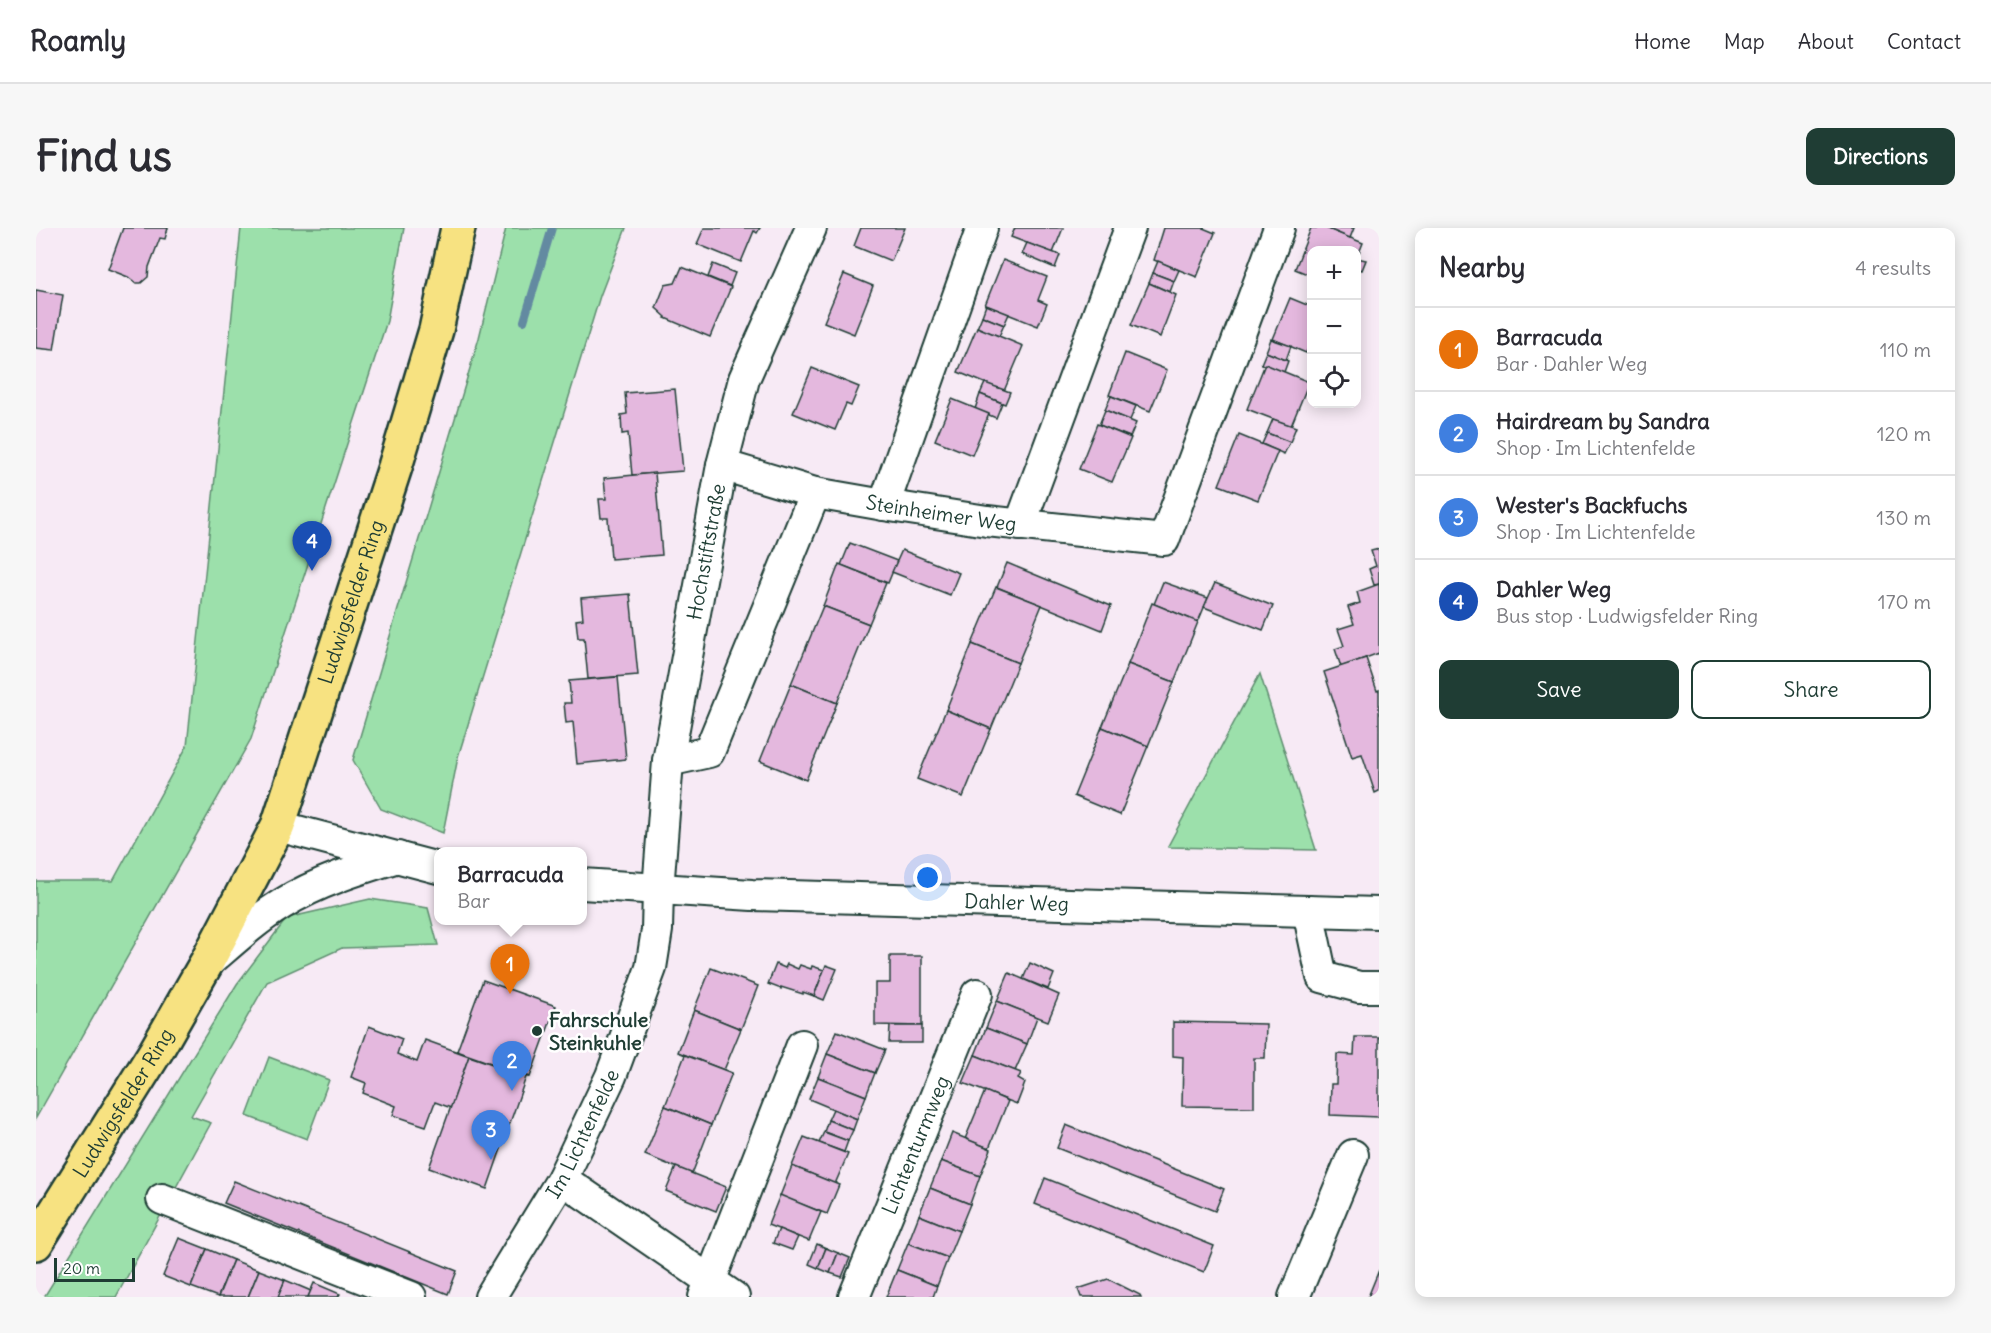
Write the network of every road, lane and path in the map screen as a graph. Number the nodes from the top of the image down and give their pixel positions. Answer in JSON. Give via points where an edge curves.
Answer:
{"nodes":[{"id":1,"x":458,"y":228,"type":"edge"},
{"id":2,"x":811,"y":228,"type":"edge"},
{"id":3,"x":982,"y":228,"type":"edge"},
{"id":4,"x":1130,"y":228,"type":"edge"},
{"id":5,"x":1279,"y":228,"type":"edge"},
{"id":6,"x":722,"y":465,"type":"junction"},
{"id":7,"x":815,"y":493,"type":"junction"},
{"id":8,"x":884,"y":505,"type":"junction"},
{"id":9,"x":1020,"y":525,"type":"junction"},
{"id":10,"x":668,"y":761,"type":"junction"},
{"id":11,"x":278,"y":826,"type":"junction"},
{"id":12,"x":398,"y":857,"type":"junction"},
{"id":13,"x":434,"y":867,"type":"edge"},
{"id":14,"x":587,"y":884,"type":"edge"},
{"id":15,"x":658,"y":890,"type":"junction"},
{"id":16,"x":1308,"y":912,"type":"junction"},
{"id":17,"x":1379,"y":913,"type":"edge"},
{"id":18,"x":207,"y":963,"type":"junction"},
{"id":19,"x":1379,"y":987,"type":"edge"},
{"id":20,"x":977,"y":994,"type":"dead end"},
{"id":21,"x":802,"y":1045,"type":"dead end"},
{"id":22,"x":1353,"y":1155,"type":"dead end"},
{"id":23,"x":562,"y":1179,"type":"junction"},
{"id":24,"x":162,"y":1199,"type":"dead end"},
{"id":25,"x":36,"y":1243,"type":"edge"},
{"id":26,"x":716,"y":1292,"type":"edge"},
{"id":27,"x":411,"y":1297,"type":"edge"},
{"id":28,"x":490,"y":1297,"type":"edge"},
{"id":29,"x":854,"y":1297,"type":"edge"},
{"id":30,"x":1294,"y":1297,"type":"edge"}],
"edges":[{"from":1,"to":11,"type":"main road","name":"Ludwigsfelder Ring","via":[[436,330],[409,421]]},
{"from":2,"to":6,"type":"street","name":"Hochstiftstraße","via":[[744,379]]},
{"from":3,"to":8,"type":"street"},
{"from":4,"to":9,"type":"street"},
{"from":5,"to":9,"type":"street","name":"Steinheimer Weg","via":[[1164,540]]},
{"from":6,"to":7,"type":"street","name":"Steinheimer Weg"},
{"from":6,"to":10,"type":"street","name":"Hochstiftstraße"},
{"from":7,"to":8,"type":"street","name":"Steinheimer Weg"},
{"from":7,"to":10,"type":"street","via":[[709,752]]},
{"from":8,"to":9,"type":"street","name":"Steinheimer Weg"},
{"from":10,"to":15,"type":"street","name":"Hochstiftstraße"},
{"from":11,"to":12,"type":"street"},
{"from":11,"to":18,"type":"main road","name":"Ludwigsfelder Ring"},
{"from":12,"to":13,"type":"street"},
{"from":12,"to":18,"type":"street","name":"Ludwigsfelder Ring","via":[[357,870],[284,903]]},
{"from":14,"to":15,"type":"street","name":"Dahler Weg"},
{"from":15,"to":16,"type":"street","name":"Dahler Weg"},
{"from":15,"to":23,"type":"street","name":"Im Lichtenfelde","via":[[651,968],[611,1076]]},
{"from":16,"to":17,"type":"street","name":"Dahler Weg"},
{"from":16,"to":19,"type":"street","via":[[1322,977],[1359,987]]},
{"from":18,"to":25,"type":"main road","name":"Ludwigsfelder Ring"},
{"from":20,"to":29,"type":"street","name":"Lichtenturmweg"},
{"from":21,"to":26,"type":"street"},
{"from":22,"to":30,"type":"street"},
{"from":23,"to":26,"type":"street"},
{"from":23,"to":28,"type":"street","name":"Im Lichtenfelde"},
{"from":24,"to":27,"type":"street"}]}
